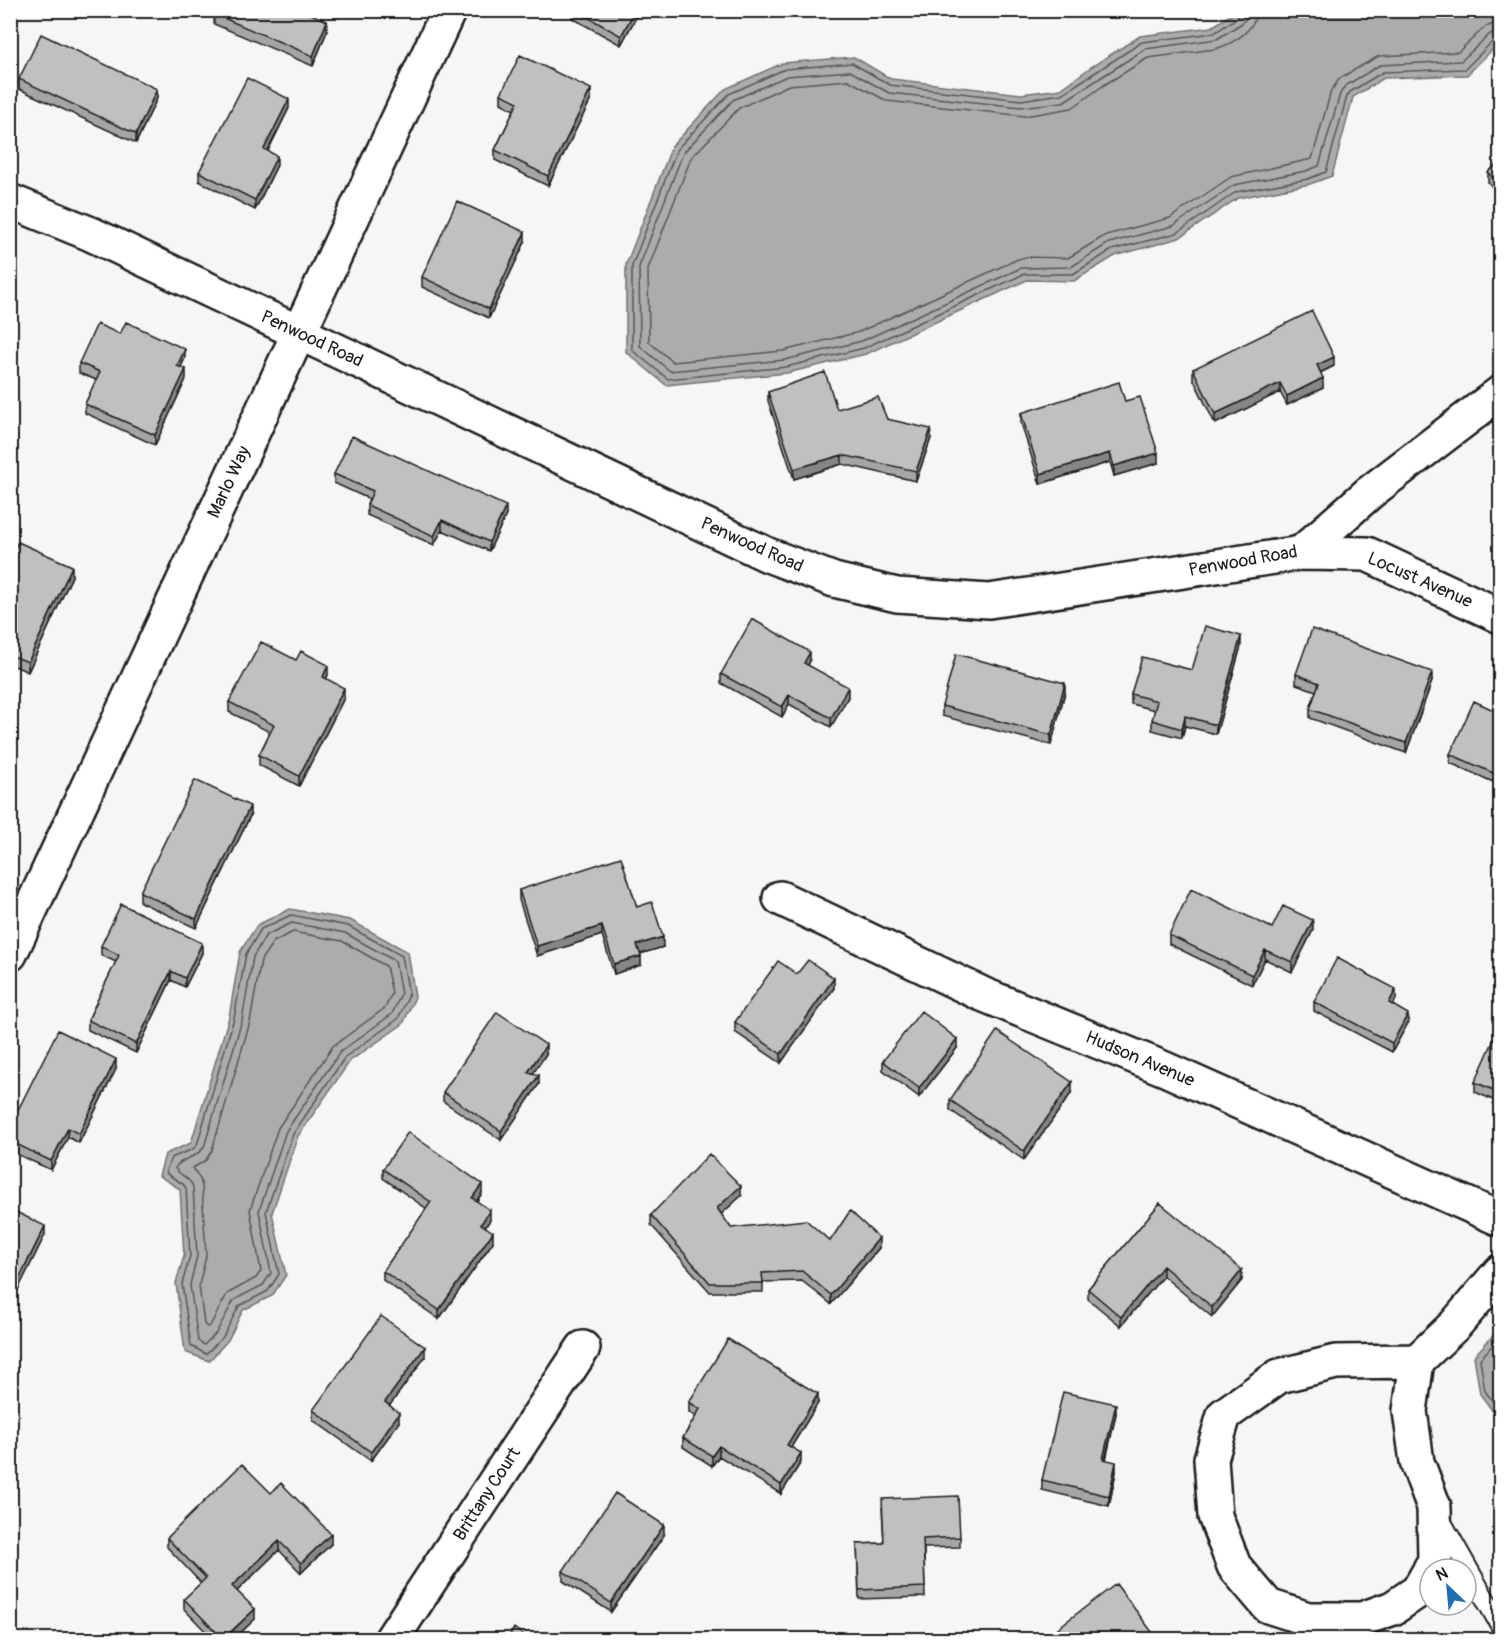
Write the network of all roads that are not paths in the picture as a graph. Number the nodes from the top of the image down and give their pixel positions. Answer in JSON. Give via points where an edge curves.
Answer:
{"nodes":[{"id":1,"x":449,"y":10,"type":"edge"},
{"id":2,"x":10,"y":201,"type":"edge"},
{"id":3,"x":299,"y":333,"type":"junction"},
{"id":4,"x":1500,"y":393,"type":"edge"},
{"id":5,"x":1301,"y":553,"type":"junction"},
{"id":6,"x":1500,"y":616,"type":"edge"},
{"id":7,"x":780,"y":898,"type":"dead end"},
{"id":8,"x":10,"y":954,"type":"edge"},
{"id":9,"x":1500,"y":1219,"type":"edge"},
{"id":10,"x":1500,"y":1272,"type":"edge"},
{"id":11,"x":583,"y":1348,"type":"dead end"},
{"id":12,"x":1417,"y":1361,"type":"junction"},
{"id":13,"x":1434,"y":1507,"type":"junction"},
{"id":14,"x":1435,"y":1557,"type":"edge"},
{"id":15,"x":1418,"y":1591,"type":"edge"},
{"id":16,"x":1500,"y":1625,"type":"edge"},
{"id":17,"x":391,"y":1640,"type":"edge"}],
"edges":[{"from":1,"to":3,"type":"street","name":"Marlo Way"},
{"from":2,"to":3,"type":"street","name":"Penwood Road","via":[[92,234]]},
{"from":3,"to":5,"type":"street","name":"Penwood Road","via":[[768,555],[834,580],[897,594],[990,602]]},
{"from":3,"to":8,"type":"street","name":"Marlo Way"},
{"from":4,"to":5,"type":"street","name":"Penwood Road","via":[[1369,493]]},
{"from":5,"to":6,"type":"street","name":"Locust Avenue","via":[[1367,554]]},
{"from":7,"to":9,"type":"street","name":"Hudson Avenue","via":[[982,994],[1165,1069]]},
{"from":10,"to":12,"type":"street","via":[[1455,1325]]},
{"from":11,"to":17,"type":"street","name":"Brittany Court"},
{"from":12,"to":13,"type":"street","via":[[1410,1411],[1416,1462]]},
{"from":12,"to":15,"type":"street","via":[[1336,1362],[1279,1376],[1224,1414],[1211,1470],[1215,1516],[1234,1566],[1268,1606],[1308,1619],[1362,1619],[1393,1608]]},
{"from":13,"to":14,"type":"street"},
{"from":13,"to":16,"type":"lane"}]}
